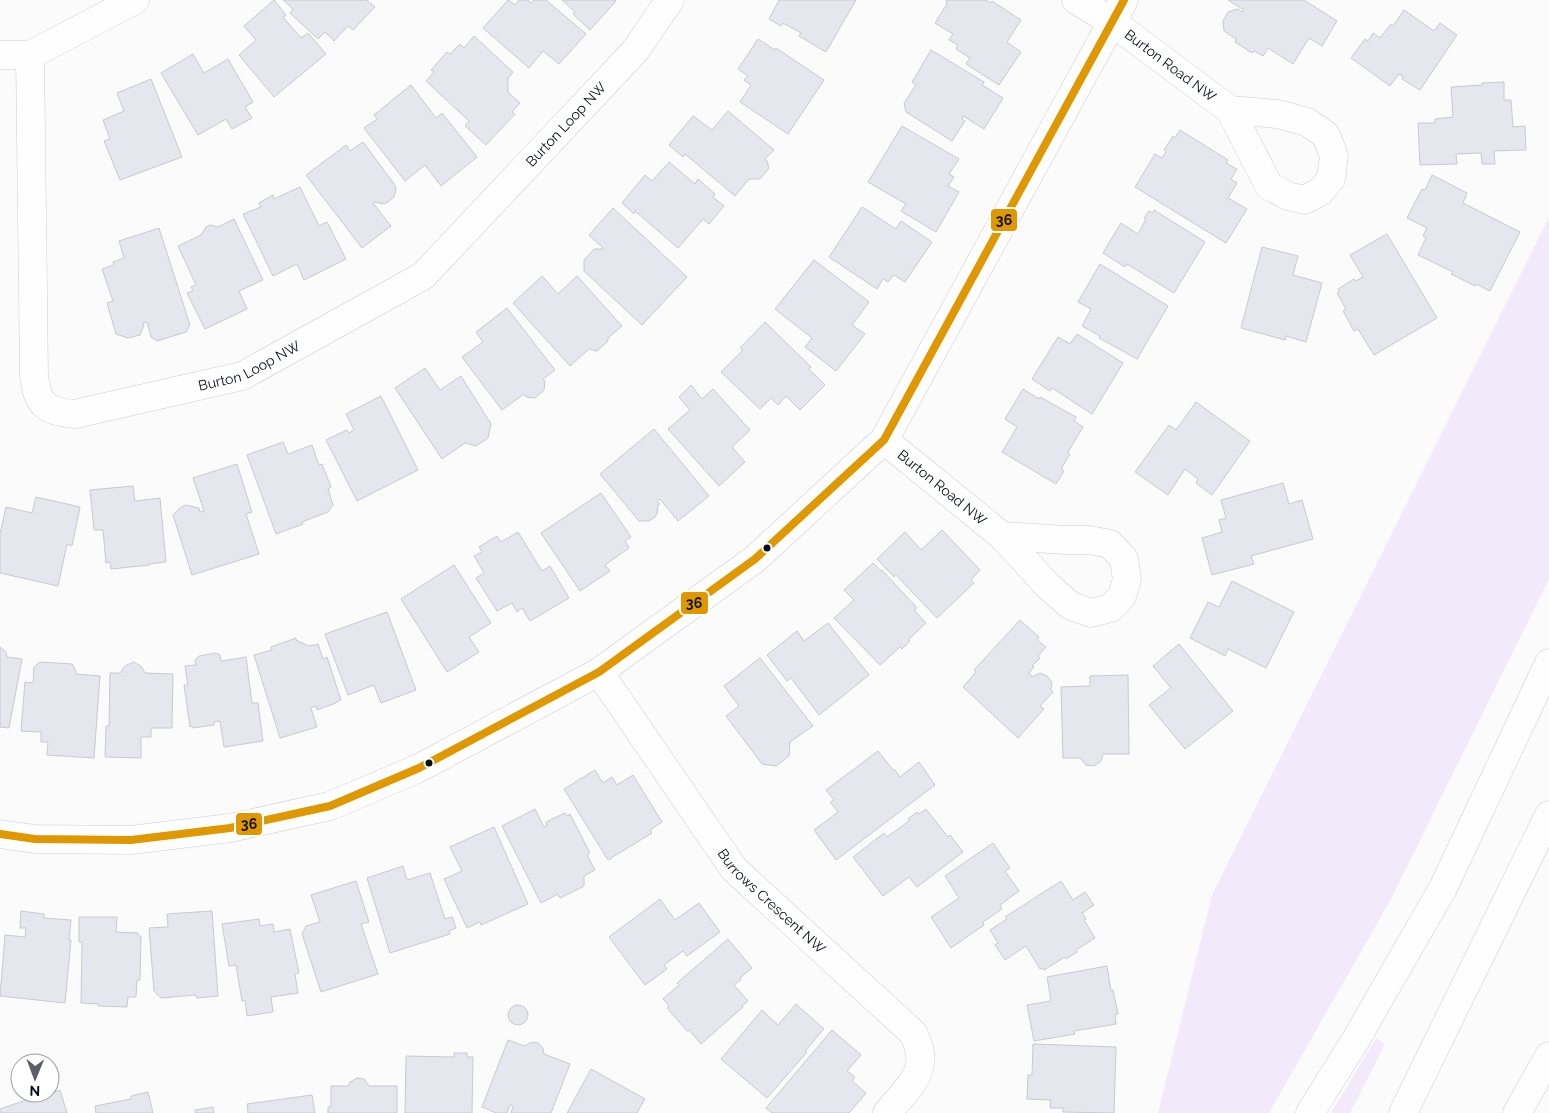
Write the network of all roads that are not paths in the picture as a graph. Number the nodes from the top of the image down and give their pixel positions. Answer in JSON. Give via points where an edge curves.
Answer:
{"nodes":[{"id":1,"x":135,"y":0,"type":"edge"},
{"id":2,"x":670,"y":0,"type":"edge"},
{"id":3,"x":1076,"y":0,"type":"edge"},
{"id":4,"x":1118,"y":10,"type":"edge"},
{"id":5,"x":0,"y":55,"type":"edge"},
{"id":6,"x":30,"y":55,"type":"junction"},
{"id":7,"x":1230,"y":110,"type":"dead end"},
{"id":8,"x":884,"y":440,"type":"junction"},
{"id":9,"x":1002,"y":536,"type":"dead end"},
{"id":10,"x":1549,"y":663,"type":"edge"},
{"id":11,"x":599,"y":672,"type":"junction"},
{"id":12,"x":1549,"y":814,"type":"edge"},
{"id":13,"x":0,"y":834,"type":"edge"},
{"id":14,"x":1549,"y":1056,"type":"edge"},
{"id":15,"x":887,"y":1113,"type":"edge"},
{"id":16,"x":1310,"y":1113,"type":"edge"},
{"id":17,"x":1403,"y":1113,"type":"edge"},
{"id":18,"x":1517,"y":1113,"type":"edge"}],
"edges":[{"from":1,"to":6,"type":"main road"},
{"from":2,"to":6,"type":"main road","name":"Burton Loop NW","via":[[635,51],[423,276],[242,376],[75,414],[45,406],[36,393]]},
{"from":3,"to":4,"type":"main road"},
{"from":4,"to":7,"type":"main road","name":"Burton Road NW"},
{"from":4,"to":8,"type":"main road","name":"Burton Road NW"},
{"from":5,"to":6,"type":"main road"},
{"from":8,"to":9,"type":"main road","name":"Burton Road NW"},
{"from":8,"to":11,"type":"main road","name":"Burton Road NW","via":[[755,559]]},
{"from":10,"to":16,"type":"main road","via":[[1443,888]]},
{"from":11,"to":13,"type":"main road","name":"Burton Road NW","via":[[419,768],[330,806],[230,828],[131,840],[35,839]]},
{"from":11,"to":15,"type":"main road","name":"Burrows Crescent NW","via":[[734,869],[913,1033],[919,1044],[921,1066]]},
{"from":12,"to":17,"type":"main road"},
{"from":14,"to":18,"type":"main road"}]}
